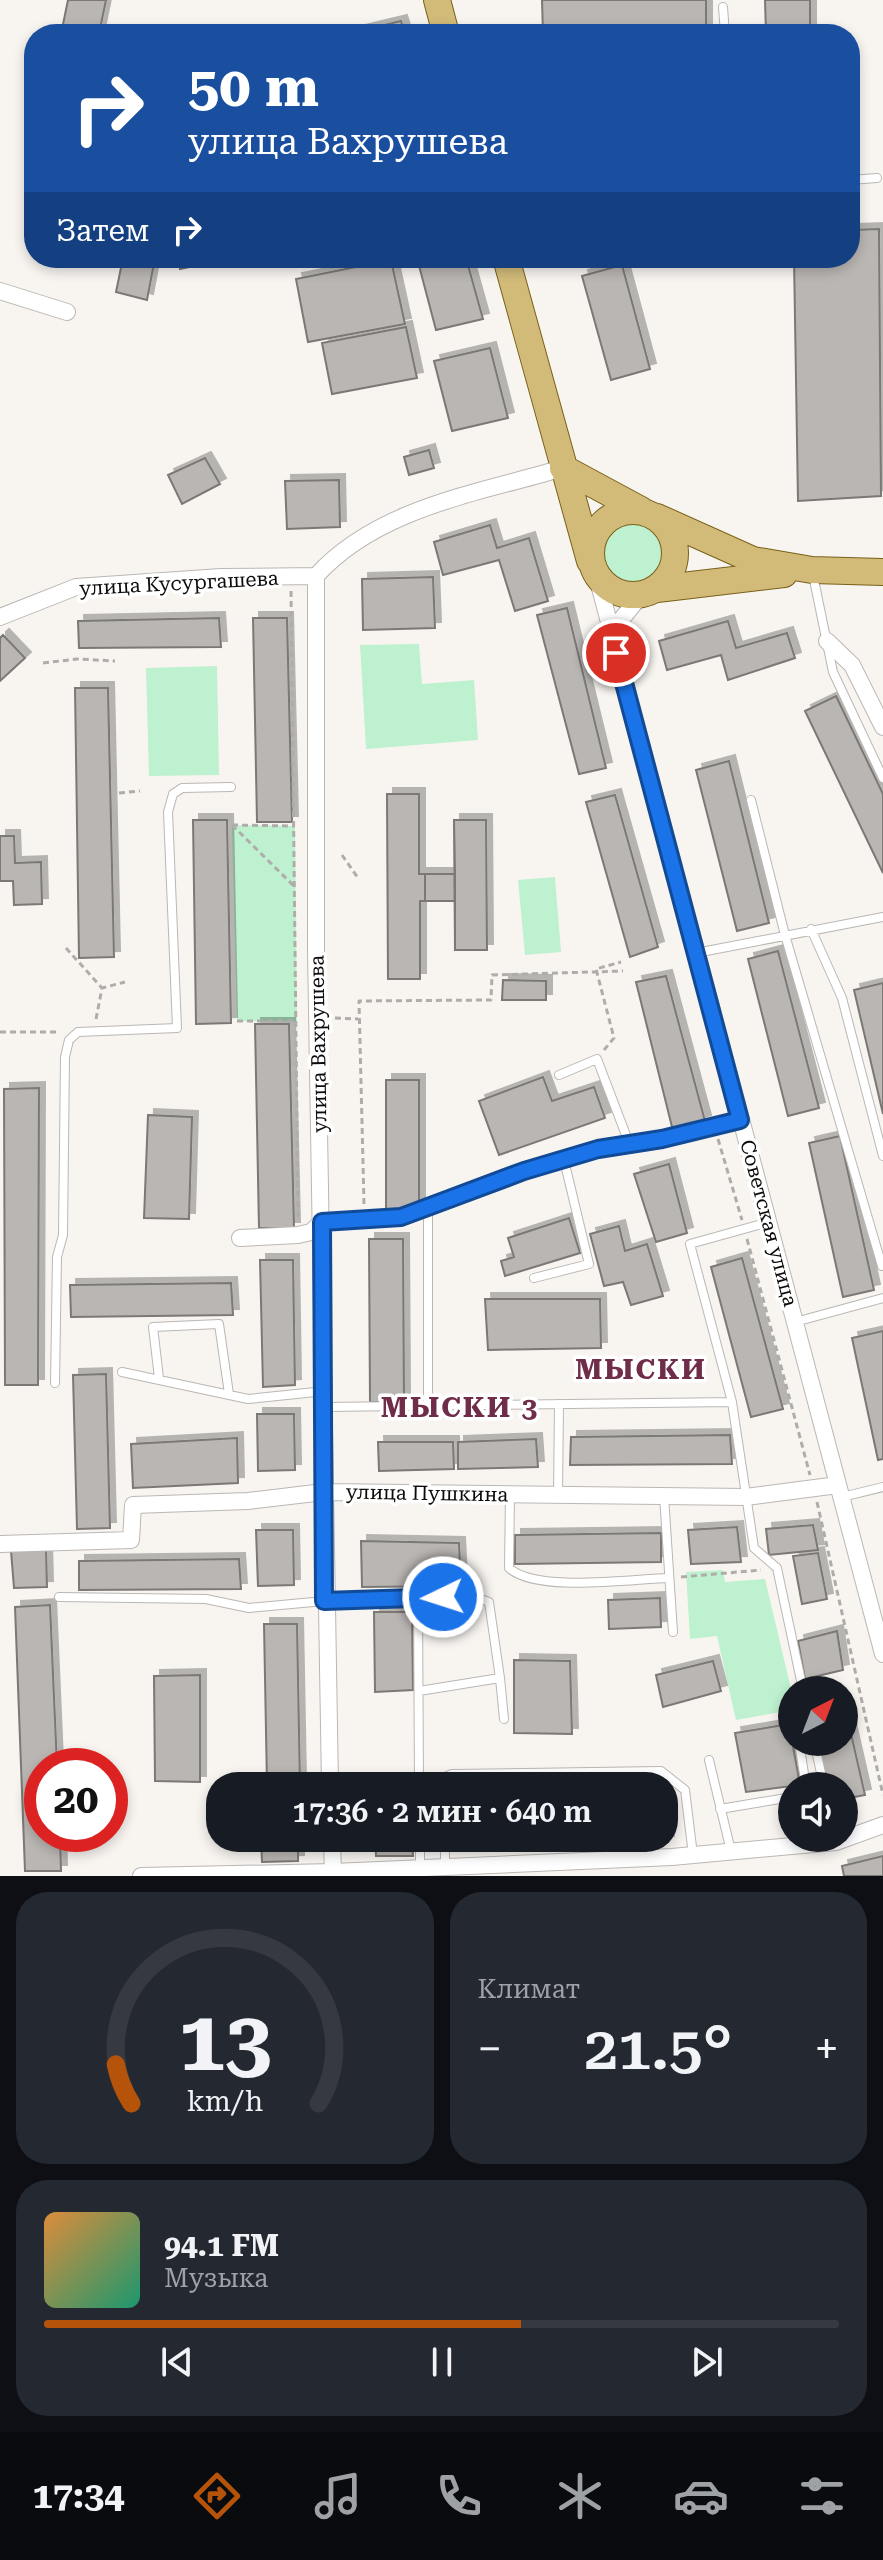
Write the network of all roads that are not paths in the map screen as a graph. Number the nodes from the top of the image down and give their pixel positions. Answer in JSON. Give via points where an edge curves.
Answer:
{"nodes":[{"id":1,"x":437,"y":0,"type":"edge"},
{"id":2,"x":723,"y":7,"type":"dead end"},
{"id":3,"x":443,"y":24,"type":"edge"},
{"id":4,"x":724,"y":24,"type":"edge"},
{"id":5,"x":877,"y":178,"type":"dead end"},
{"id":6,"x":860,"y":179,"type":"edge"},
{"id":7,"x":511,"y":268,"type":"edge"},
{"id":8,"x":0,"y":291,"type":"edge"},
{"id":9,"x":67,"y":312,"type":"dead end"},
{"id":10,"x":563,"y":468,"type":"junction"},
{"id":11,"x":649,"y":514,"type":"junction"},
{"id":12,"x":594,"y":569,"type":"junction"},
{"id":13,"x":812,"y":570,"type":"junction"},
{"id":14,"x":883,"y":572,"type":"edge"},
{"id":15,"x":316,"y":576,"type":"junction"},
{"id":16,"x":649,"y":592,"type":"junction"},
{"id":17,"x":0,"y":617,"type":"edge"},
{"id":18,"x":827,"y":641,"type":"junction"},
{"id":19,"x":616,"y":653,"type":"junction"},
{"id":20,"x":883,"y":727,"type":"edge"},
{"id":21,"x":883,"y":778,"type":"edge"},
{"id":22,"x":231,"y":787,"type":"dead end"},
{"id":23,"x":751,"y":800,"type":"dead end"},
{"id":24,"x":883,"y":917,"type":"edge"},
{"id":25,"x":811,"y":929,"type":"junction"},
{"id":26,"x":785,"y":935,"type":"junction"},
{"id":27,"x":696,"y":954,"type":"junction"},
{"id":28,"x":559,"y":1075,"type":"dead end"},
{"id":29,"x":740,"y":1120,"type":"junction"},
{"id":30,"x":629,"y":1144,"type":"junction"},
{"id":31,"x":883,"y":1156,"type":"edge"},
{"id":32,"x":564,"y":1159,"type":"junction"},
{"id":33,"x":428,"y":1208,"type":"junction"},
{"id":34,"x":322,"y":1222,"type":"junction"},
{"id":35,"x":769,"y":1222,"type":"junction"},
{"id":36,"x":240,"y":1238,"type":"dead end"},
{"id":37,"x":883,"y":1266,"type":"edge"},
{"id":38,"x":534,"y":1278,"type":"dead end"},
{"id":39,"x":883,"y":1298,"type":"edge"},
{"id":40,"x":795,"y":1322,"type":"junction"},
{"id":41,"x":122,"y":1372,"type":"dead end"},
{"id":42,"x":159,"y":1378,"type":"junction"},
{"id":43,"x":55,"y":1383,"type":"dead end"},
{"id":44,"x":229,"y":1394,"type":"junction"},
{"id":45,"x":324,"y":1399,"type":"junction"},
{"id":46,"x":732,"y":1402,"type":"junction"},
{"id":47,"x":559,"y":1404,"type":"junction"},
{"id":48,"x":428,"y":1405,"type":"junction"},
{"id":49,"x":883,"y":1487,"type":"edge"},
{"id":50,"x":839,"y":1491,"type":"junction"},
{"id":51,"x":324,"y":1492,"type":"junction"},
{"id":52,"x":510,"y":1494,"type":"junction"},
{"id":53,"x":558,"y":1495,"type":"junction"},
{"id":54,"x":664,"y":1496,"type":"junction"},
{"id":55,"x":746,"y":1497,"type":"junction"},
{"id":56,"x":0,"y":1544,"type":"edge"},
{"id":57,"x":669,"y":1578,"type":"junction"},
{"id":58,"x":59,"y":1597,"type":"dead end"},
{"id":59,"x":418,"y":1600,"type":"junction"},
{"id":60,"x":324,"y":1601,"type":"junction"},
{"id":61,"x":673,"y":1632,"type":"dead end"},
{"id":62,"x":883,"y":1651,"type":"edge"},
{"id":63,"x":800,"y":1676,"type":"edge"},
{"id":64,"x":500,"y":1678,"type":"junction"},
{"id":65,"x":419,"y":1691,"type":"junction"},
{"id":66,"x":504,"y":1719,"type":"dead end"},
{"id":67,"x":709,"y":1760,"type":"dead end"},
{"id":68,"x":330,"y":1772,"type":"edge"},
{"id":69,"x":419,"y":1772,"type":"edge"},
{"id":70,"x":591,"y":1772,"type":"edge"},
{"id":71,"x":662,"y":1772,"type":"edge"},
{"id":72,"x":678,"y":1784,"type":"edge"},
{"id":73,"x":778,"y":1799,"type":"edge"},
{"id":74,"x":720,"y":1809,"type":"junction"},
{"id":75,"x":883,"y":1825,"type":"edge"},
{"id":76,"x":858,"y":1833,"type":"edge"},
{"id":77,"x":778,"y":1847,"type":"edge"},
{"id":78,"x":332,"y":1852,"type":"edge"},
{"id":79,"x":420,"y":1852,"type":"edge"},
{"id":80,"x":445,"y":1852,"type":"edge"},
{"id":81,"x":731,"y":1852,"type":"junction"},
{"id":82,"x":693,"y":1855,"type":"junction"},
{"id":83,"x":445,"y":1867,"type":"junction"},
{"id":84,"x":420,"y":1869,"type":"junction"},
{"id":85,"x":333,"y":1874,"type":"edge"},
{"id":86,"x":141,"y":1876,"type":"edge"}],
"edges":[{"from":1,"to":3,"type":"main road"},
{"from":2,"to":4,"type":"lane"},
{"from":5,"to":6,"type":"lane"},
{"from":7,"to":10,"type":"main road"},
{"from":8,"to":9,"type":"street"},
{"from":10,"to":11,"type":"main road"},
{"from":10,"to":12,"type":"main road"},
{"from":10,"to":15,"type":"street","via":[[374,530],[346,546]]},
{"from":11,"to":12,"type":"main road","via":[[624,510],[609,517],[591,544]]},
{"from":11,"to":13,"type":"main road","via":[[753,560]]},
{"from":11,"to":16,"type":"main road","via":[[669,529],[675,561],[669,577]]},
{"from":12,"to":16,"type":"main road","via":[[609,588],[624,595]]},
{"from":12,"to":19,"type":"street","name":"Советская улица"},
{"from":13,"to":14,"type":"main road"},
{"from":13,"to":16,"type":"main road"},
{"from":13,"to":18,"type":"lane"},
{"from":15,"to":17,"type":"street","name":"улица Кусургашева","via":[[76,587]]},
{"from":15,"to":34,"type":"street","name":"улица Вахрушева"},
{"from":16,"to":19,"type":"street","via":[[620,621]]},
{"from":18,"to":20,"type":"street","via":[[852,665]]},
{"from":18,"to":21,"type":"lane","via":[[833,672]]},
{"from":19,"to":27,"type":"street","name":"Советская улица"},
{"from":22,"to":43,"type":"lane","via":[[182,788],[173,794],[168,812],[177,1028],[78,1032],[69,1040]]},
{"from":23,"to":26,"type":"lane"},
{"from":24,"to":25,"type":"lane"},
{"from":25,"to":26,"type":"lane"},
{"from":25,"to":31,"type":"lane","via":[[842,998]]},
{"from":26,"to":27,"type":"lane"},
{"from":26,"to":37,"type":"lane"},
{"from":27,"to":29,"type":"street","name":"Советская улица"},
{"from":28,"to":30,"type":"lane","via":[[597,1059]]},
{"from":29,"to":30,"type":"street"},
{"from":29,"to":35,"type":"street","name":"Советская улица"},
{"from":30,"to":32,"type":"street"},
{"from":32,"to":33,"type":"street"},
{"from":32,"to":38,"type":"lane","via":[[589,1264]]},
{"from":33,"to":34,"type":"street","via":[[401,1217]]},
{"from":33,"to":48,"type":"lane"},
{"from":34,"to":36,"type":"street","via":[[298,1235]]},
{"from":34,"to":45,"type":"street","name":"улица Вахрушева"},
{"from":35,"to":40,"type":"street","name":"Советская улица"},
{"from":35,"to":46,"type":"lane","via":[[690,1244]]},
{"from":39,"to":40,"type":"lane"},
{"from":40,"to":50,"type":"street","name":"Советская улица"},
{"from":41,"to":42,"type":"lane"},
{"from":42,"to":44,"type":"lane"},
{"from":42,"to":44,"type":"lane","via":[[153,1327],[219,1324]]},
{"from":44,"to":45,"type":"lane"},
{"from":45,"to":48,"type":"lane"},
{"from":45,"to":51,"type":"street","name":"улица Вахрушева"},
{"from":46,"to":47,"type":"lane"},
{"from":46,"to":55,"type":"lane"},
{"from":47,"to":48,"type":"lane"},
{"from":47,"to":53,"type":"lane"},
{"from":49,"to":50,"type":"lane"},
{"from":50,"to":55,"type":"street","name":"улица Пушкина","via":[[813,1488]]},
{"from":50,"to":62,"type":"street","name":"Советская улица"},
{"from":51,"to":52,"type":"street","name":"улица Пушкина"},
{"from":51,"to":56,"type":"street","name":"улица Пушкина","via":[[133,1505],[131,1540]]},
{"from":51,"to":60,"type":"street","name":"улица Вахрушева"},
{"from":52,"to":53,"type":"street","name":"улица Пушкина"},
{"from":52,"to":57,"type":"lane","via":[[509,1568],[519,1576],[563,1581]]},
{"from":53,"to":54,"type":"street","name":"улица Пушкина"},
{"from":54,"to":55,"type":"street","name":"улица Пушкина"},
{"from":54,"to":57,"type":"lane"},
{"from":55,"to":63,"type":"lane","via":[[754,1548],[777,1568]]},
{"from":57,"to":61,"type":"lane"},
{"from":58,"to":60,"type":"lane","via":[[206,1599],[249,1608]]},
{"from":59,"to":60,"type":"lane"},
{"from":59,"to":64,"type":"lane","via":[[469,1595],[489,1602]]},
{"from":59,"to":65,"type":"lane"},
{"from":60,"to":68,"type":"street","name":"улица Вахрушева"},
{"from":64,"to":65,"type":"lane"},
{"from":64,"to":66,"type":"lane"},
{"from":65,"to":69,"type":"lane"},
{"from":67,"to":74,"type":"lane"},
{"from":70,"to":71,"type":"lane"},
{"from":72,"to":82,"type":"lane","via":[[685,1790]]},
{"from":73,"to":74,"type":"lane"},
{"from":74,"to":81,"type":"lane"},
{"from":75,"to":76,"type":"street"},
{"from":77,"to":81,"type":"street"},
{"from":78,"to":85,"type":"street"},
{"from":79,"to":84,"type":"lane"},
{"from":80,"to":83,"type":"lane"},
{"from":81,"to":82,"type":"street"},
{"from":82,"to":83,"type":"street"},
{"from":83,"to":84,"type":"street"},
{"from":84,"to":85,"type":"street"},
{"from":85,"to":86,"type":"street"}]}
